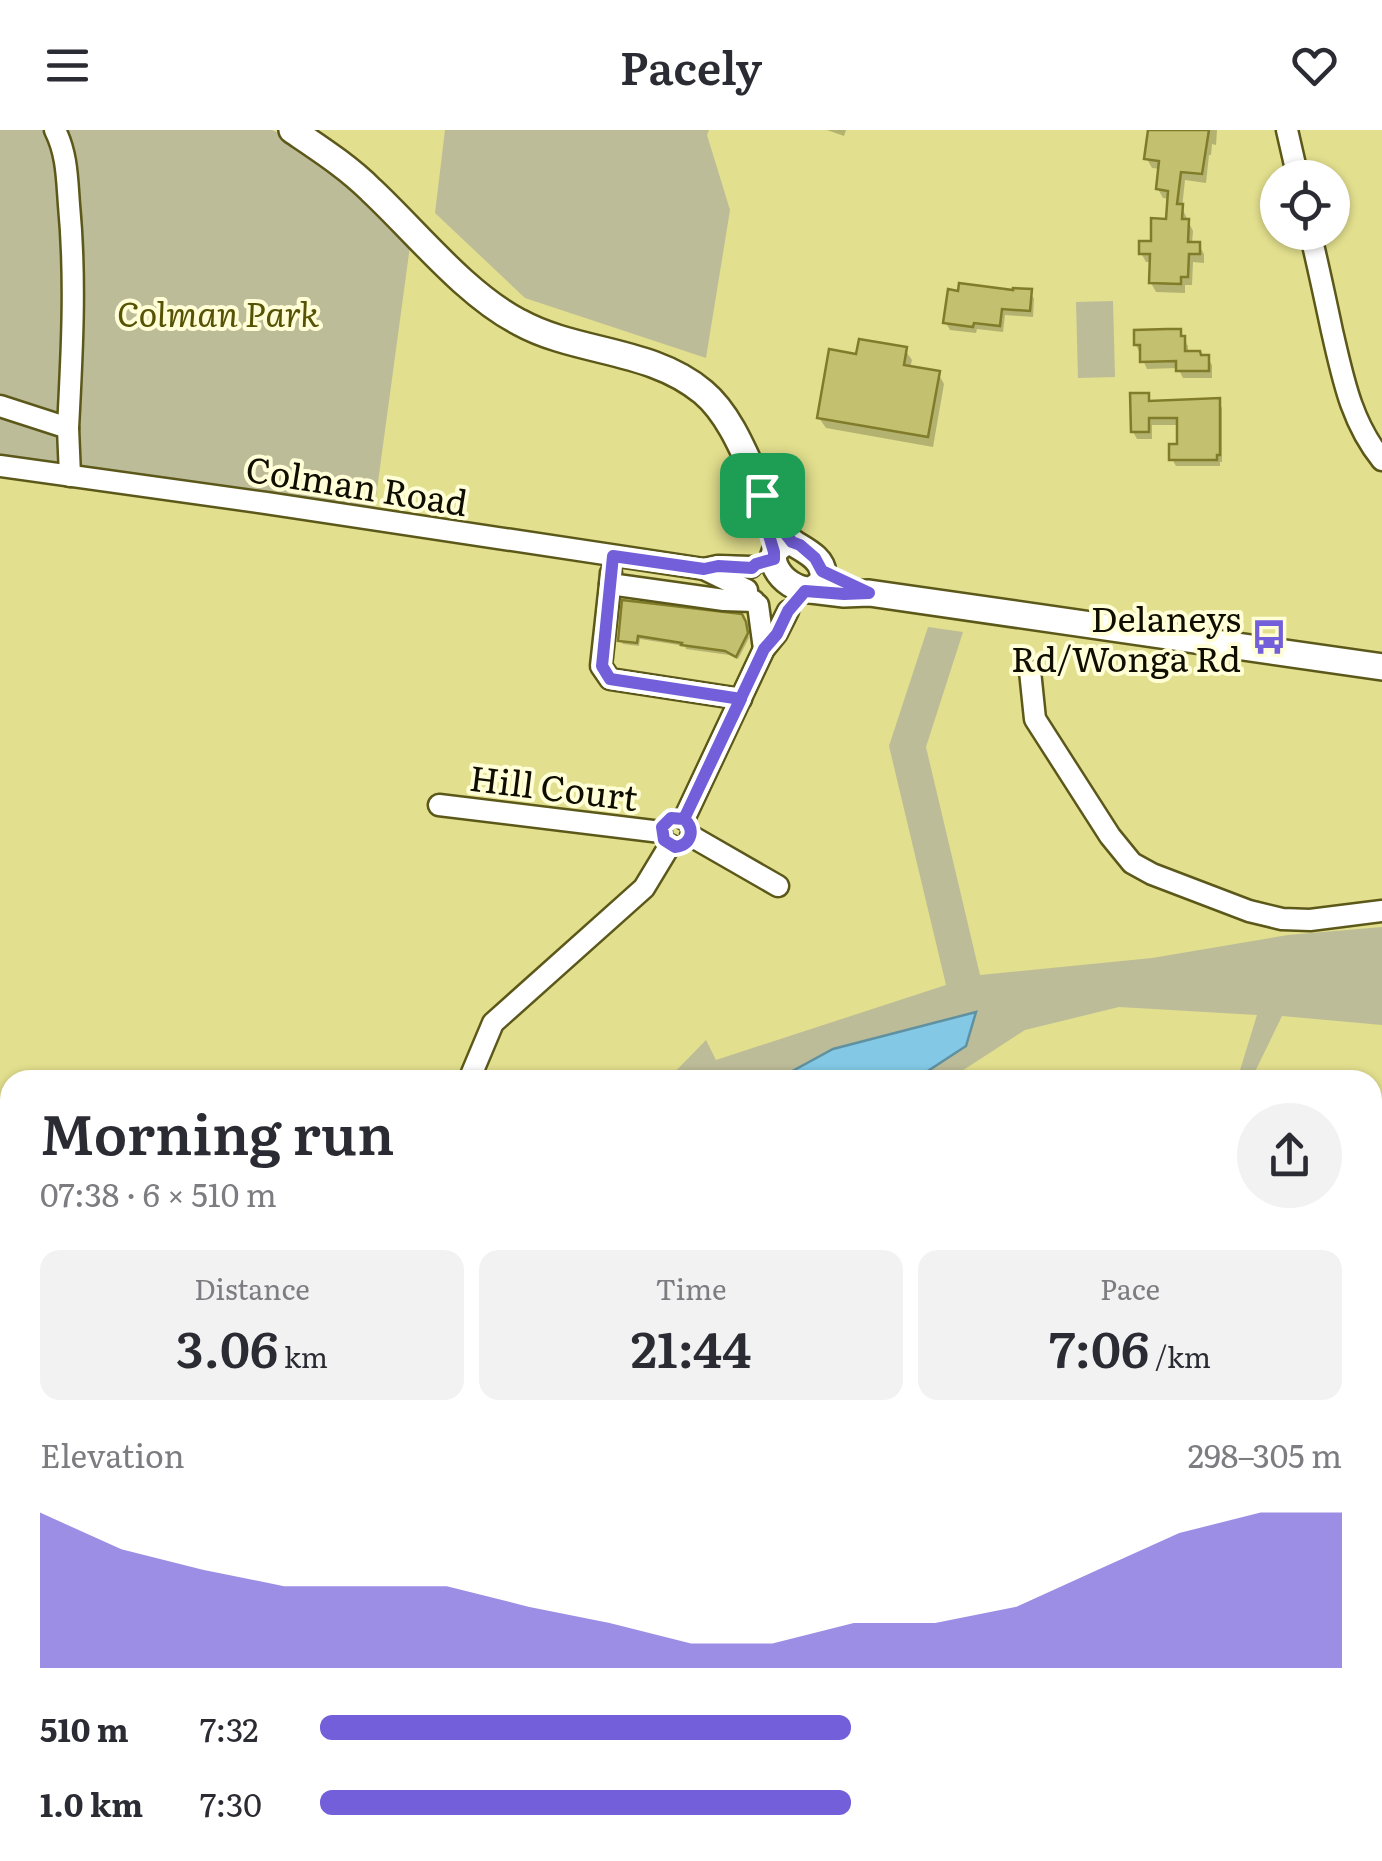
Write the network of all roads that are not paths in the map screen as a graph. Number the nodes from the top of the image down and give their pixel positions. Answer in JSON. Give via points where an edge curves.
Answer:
{"nodes":[{"id":1,"x":55,"y":130,"type":"edge"},
{"id":2,"x":292,"y":130,"type":"edge"},
{"id":3,"x":1288,"y":130,"type":"edge"},
{"id":4,"x":1294,"y":160,"type":"edge"},
{"id":5,"x":1314,"y":250,"type":"edge"},
{"id":6,"x":0,"y":406,"type":"edge"},
{"id":7,"x":68,"y":428,"type":"junction"},
{"id":8,"x":1382,"y":460,"type":"edge"},
{"id":9,"x":0,"y":466,"type":"edge"},
{"id":10,"x":70,"y":476,"type":"junction"},
{"id":11,"x":773,"y":555,"type":"junction"},
{"id":12,"x":613,"y":556,"type":"junction"},
{"id":13,"x":704,"y":569,"type":"junction"},
{"id":14,"x":610,"y":584,"type":"junction"},
{"id":15,"x":806,"y":591,"type":"junction"},
{"id":16,"x":753,"y":599,"type":"junction"},
{"id":17,"x":764,"y":649,"type":"junction"},
{"id":18,"x":1382,"y":667,"type":"edge"},
{"id":19,"x":1030,"y":671,"type":"dead end"},
{"id":20,"x":741,"y":699,"type":"junction"},
{"id":21,"x":439,"y":805,"type":"dead end"},
{"id":22,"x":688,"y":828,"type":"junction"},
{"id":23,"x":666,"y":839,"type":"junction"},
{"id":24,"x":778,"y":886,"type":"dead end"},
{"id":25,"x":1382,"y":911,"type":"edge"},
{"id":26,"x":473,"y":1070,"type":"edge"}],
"edges":[{"from":1,"to":7,"type":"street","via":[[64,148],[72,230]]},
{"from":2,"to":11,"type":"main road","via":[[367,186],[449,268],[517,322],[662,367],[707,395],[762,495]]},
{"from":3,"to":4,"type":"street"},
{"from":5,"to":8,"type":"street","via":[[1345,390]]},
{"from":6,"to":7,"type":"street"},
{"from":7,"to":10,"type":"street"},
{"from":9,"to":10,"type":"street","name":"Colman Road"},
{"from":10,"to":12,"type":"street","name":"Colman Road"},
{"from":11,"to":13,"type":"street","name":"Colman Road"},
{"from":11,"to":15,"type":"main road","via":[[788,584]]},
{"from":11,"to":15,"type":"main road","via":[[808,550]]},
{"from":11,"to":16,"type":"street","via":[[746,578]]},
{"from":12,"to":13,"type":"street","name":"Colman Road"},
{"from":12,"to":14,"type":"street"},
{"from":13,"to":16,"type":"street","name":"Colman Road"},
{"from":14,"to":16,"type":"street"},
{"from":14,"to":20,"type":"street","via":[[602,666],[610,679]]},
{"from":15,"to":16,"type":"street","via":[[772,612]]},
{"from":15,"to":17,"type":"street"},
{"from":15,"to":18,"type":"main road","via":[[869,593]]},
{"from":16,"to":17,"type":"street"},
{"from":17,"to":20,"type":"street"},
{"from":19,"to":25,"type":"street","via":[[1035,719],[1132,863],[1282,919]]},
{"from":20,"to":22,"type":"street"},
{"from":21,"to":23,"type":"street","name":"Hill Court"},
{"from":22,"to":23,"type":"street","via":[[680,846]]},
{"from":22,"to":24,"type":"street"},
{"from":23,"to":26,"type":"street","via":[[644,888],[493,1023]]}]}
